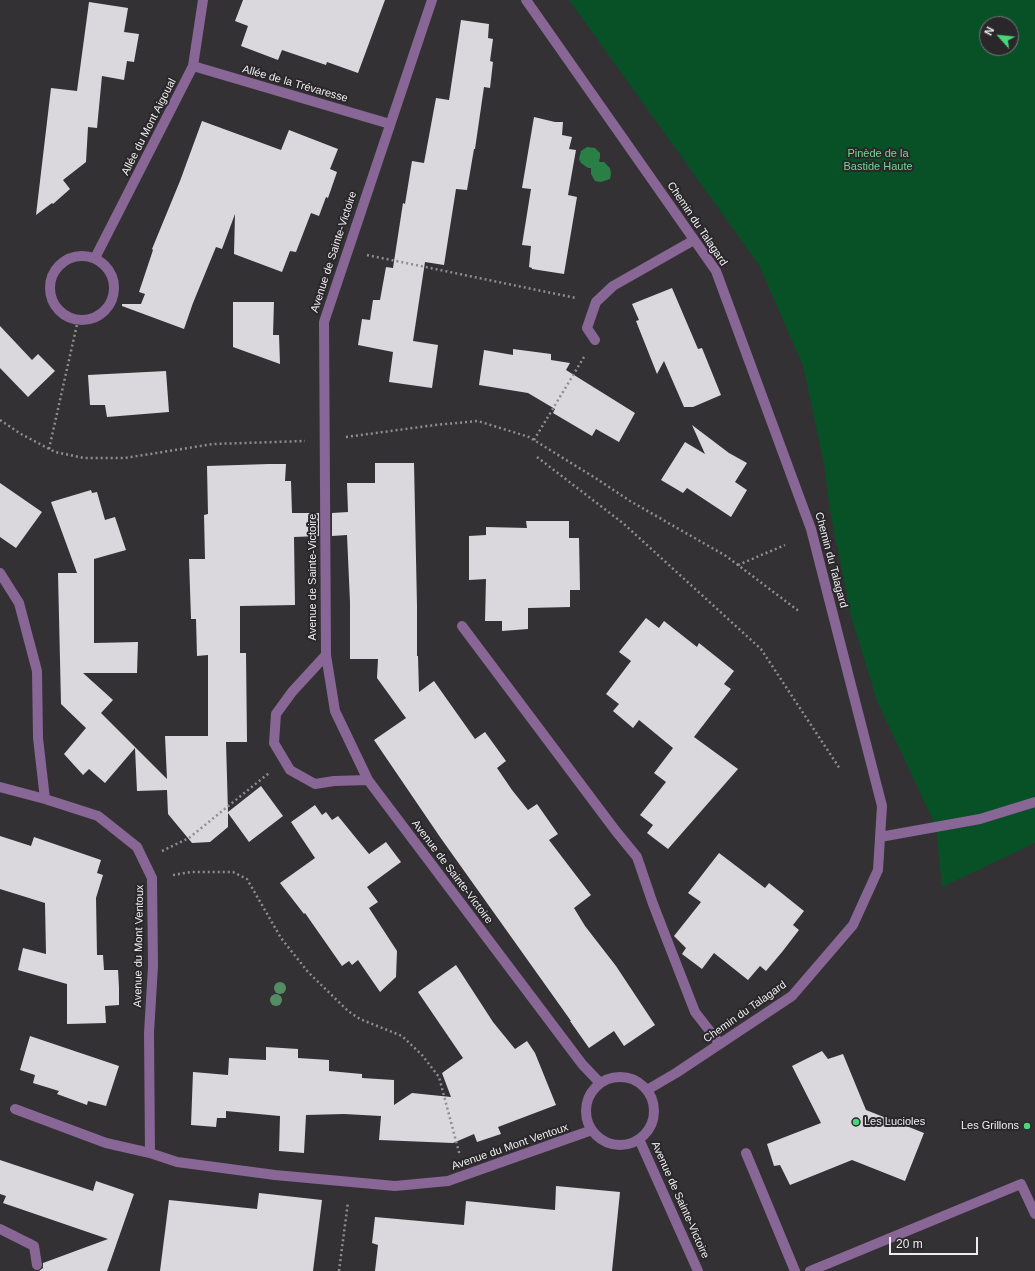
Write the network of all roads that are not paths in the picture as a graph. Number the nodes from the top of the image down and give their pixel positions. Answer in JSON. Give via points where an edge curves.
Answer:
{"nodes":[{"id":1,"x":203,"y":0,"type":"edge"},
{"id":2,"x":432,"y":0,"type":"edge"},
{"id":3,"x":526,"y":0,"type":"edge"},
{"id":4,"x":193,"y":66,"type":"junction"},
{"id":5,"x":390,"y":124,"type":"junction"},
{"id":6,"x":694,"y":240,"type":"junction"},
{"id":7,"x":95,"y":258,"type":"junction"},
{"id":8,"x":595,"y":340,"type":"road end"},
{"id":9,"x":0,"y":573,"type":"edge"},
{"id":10,"x":462,"y":626,"type":"dead end"},
{"id":11,"x":326,"y":655,"type":"junction"},
{"id":12,"x":368,"y":780,"type":"junction"},
{"id":13,"x":0,"y":787,"type":"edge"},
{"id":14,"x":45,"y":799,"type":"junction"},
{"id":15,"x":1035,"y":802,"type":"edge"},
{"id":16,"x":880,"y":837,"type":"junction"},
{"id":17,"x":720,"y":1044,"type":"junction"},
{"id":18,"x":600,"y":1083,"type":"junction"},
{"id":19,"x":647,"y":1090,"type":"junction"},
{"id":20,"x":15,"y":1109,"type":"dead end"},
{"id":21,"x":592,"y":1130,"type":"junction"},
{"id":22,"x":640,"y":1139,"type":"junction"},
{"id":23,"x":150,"y":1153,"type":"junction"},
{"id":24,"x":746,"y":1153,"type":"dead end"},
{"id":25,"x":1035,"y":1214,"type":"edge"},
{"id":26,"x":0,"y":1229,"type":"edge"},
{"id":27,"x":37,"y":1265,"type":"dead end"},
{"id":28,"x":698,"y":1271,"type":"edge"},
{"id":29,"x":795,"y":1271,"type":"edge"},
{"id":30,"x":810,"y":1271,"type":"edge"}],
"edges":[{"from":1,"to":4,"type":"street","name":"Allée du Mont Aigoual"},
{"from":2,"to":5,"type":"street","name":"Avenue de Sainte-Victoire"},
{"from":3,"to":6,"type":"street","name":"Chemin du Talagard"},
{"from":4,"to":5,"type":"street","name":"Allée de la Trévaresse"},
{"from":4,"to":7,"type":"street","name":"Allée du Mont Aigoual"},
{"from":5,"to":11,"type":"street","name":"Avenue de Sainte-Victoire","via":[[324,322]]},
{"from":6,"to":8,"type":"street","via":[[619,282],[596,302],[587,328]]},
{"from":6,"to":16,"type":"street","name":"Chemin du Talagard","via":[[716,271],[811,528],[882,806]]},
{"from":7,"to":7,"type":"street","via":[[110,272],[114,291],[112,301],[106,310],[88,320],[68,317],[59,311],[53,302],[51,280],[63,262],[73,257]]},
{"from":9,"to":14,"type":"street","via":[[20,603],[37,671],[38,738]]},
{"from":10,"to":17,"type":"street","via":[[637,857],[695,1012]]},
{"from":11,"to":12,"type":"street","name":"Avenue de Sainte-Victoire","via":[[335,711]]},
{"from":11,"to":12,"type":"street","via":[[292,692],[276,714],[274,743],[290,770],[315,784]]},
{"from":12,"to":18,"type":"street","name":"Avenue de Sainte-Victoire","via":[[582,1064]]},
{"from":13,"to":14,"type":"street","name":"Avenue du Mont Ventoux"},
{"from":14,"to":23,"type":"street","name":"Avenue du Mont Ventoux","via":[[98,816],[137,847],[152,878]]},
{"from":15,"to":16,"type":"street","via":[[980,819]]},
{"from":16,"to":17,"type":"street","name":"Chemin du Talagard","via":[[878,870],[853,925],[792,996]]},
{"from":17,"to":19,"type":"street","name":"Chemin du Talagard"},
{"from":18,"to":19,"type":"street","via":[[620,1077],[640,1083]]},
{"from":18,"to":21,"type":"street","via":[[593,1091],[586,1111],[587,1121]]},
{"from":19,"to":22,"type":"street","via":[[653,1100],[653,1122],[648,1132]]},
{"from":20,"to":23,"type":"street","name":"Avenue du Mont Ventoux","via":[[106,1143]]},
{"from":21,"to":22,"type":"street","via":[[608,1143],[630,1144]]},
{"from":21,"to":23,"type":"street","name":"Avenue du Mont Ventoux","via":[[448,1181],[395,1186],[275,1175],[177,1162]]},
{"from":22,"to":28,"type":"street","name":"Avenue de Sainte-Victoire"},
{"from":24,"to":29,"type":"street"},
{"from":25,"to":30,"type":"street","via":[[1021,1184]]},
{"from":26,"to":27,"type":"street","via":[[34,1246]]}]}
